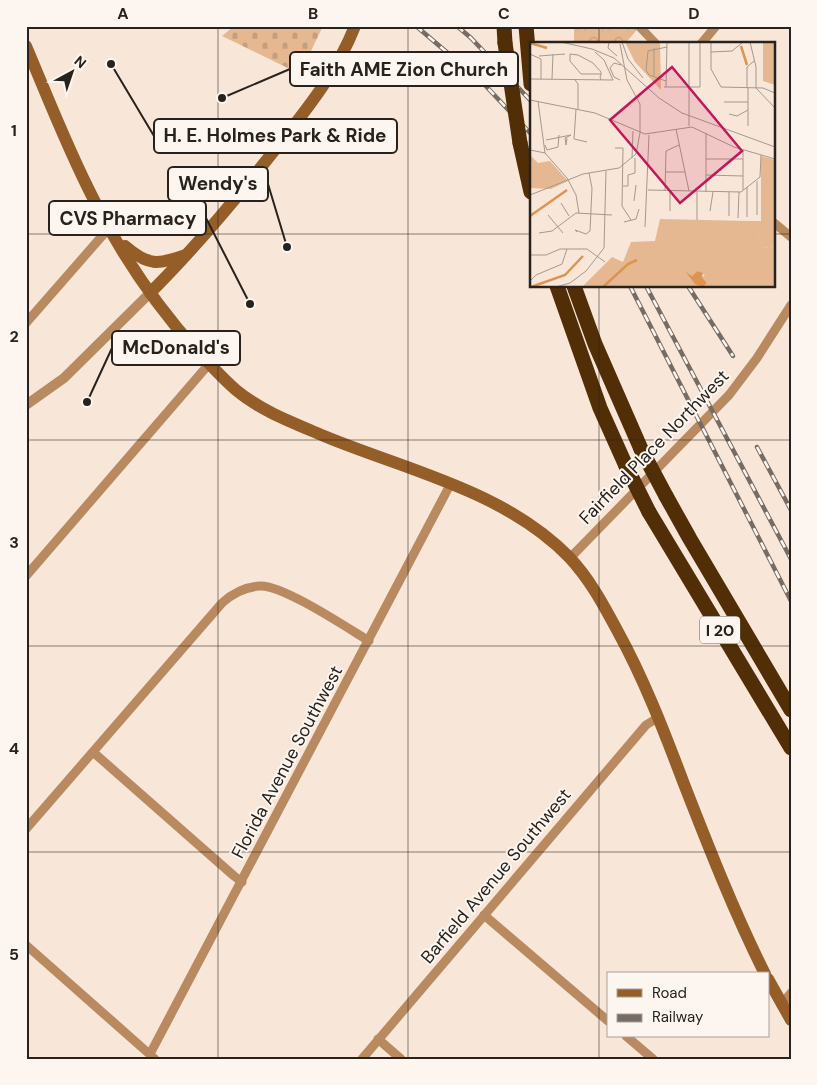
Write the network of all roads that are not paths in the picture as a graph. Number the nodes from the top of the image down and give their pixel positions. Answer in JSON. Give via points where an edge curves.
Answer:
{"nodes":[{"id":1,"x":355,"y":26,"type":"edge"},
{"id":2,"x":504,"y":26,"type":"edge"},
{"id":3,"x":526,"y":26,"type":"edge"},
{"id":4,"x":639,"y":26,"type":"edge"},
{"id":5,"x":716,"y":26,"type":"edge"},
{"id":6,"x":654,"y":42,"type":"edge"},
{"id":7,"x":704,"y":42,"type":"edge"},
{"id":8,"x":26,"y":46,"type":"edge"},
{"id":9,"x":530,"y":76,"type":"edge"},
{"id":10,"x":530,"y":187,"type":"edge"},
{"id":11,"x":774,"y":223,"type":"edge"},
{"id":12,"x":111,"y":232,"type":"junction"},
{"id":13,"x":791,"y":236,"type":"edge"},
{"id":14,"x":189,"y":254,"type":"junction"},
{"id":15,"x":557,"y":288,"type":"edge"},
{"id":16,"x":575,"y":288,"type":"edge"},
{"id":17,"x":150,"y":293,"type":"junction"},
{"id":18,"x":791,"y":305,"type":"edge"},
{"id":19,"x":26,"y":323,"type":"edge"},
{"id":20,"x":209,"y":364,"type":"junction"},
{"id":21,"x":26,"y":405,"type":"edge"},
{"id":22,"x":450,"y":485,"type":"junction"},
{"id":23,"x":570,"y":558,"type":"junction"},
{"id":24,"x":26,"y":576,"type":"edge"},
{"id":25,"x":369,"y":640,"type":"junction"},
{"id":26,"x":791,"y":710,"type":"edge"},
{"id":27,"x":659,"y":717,"type":"junction"},
{"id":28,"x":791,"y":748,"type":"edge"},
{"id":29,"x":93,"y":752,"type":"junction"},
{"id":30,"x":26,"y":829,"type":"edge"},
{"id":31,"x":242,"y":882,"type":"junction"},
{"id":32,"x":484,"y":915,"type":"junction"},
{"id":33,"x":26,"y":945,"type":"edge"},
{"id":34,"x":764,"y":972,"type":"edge"},
{"id":35,"x":770,"y":983,"type":"edge"},
{"id":36,"x":791,"y":993,"type":"edge"},
{"id":37,"x":781,"y":1004,"type":"junction"},
{"id":38,"x":607,"y":1020,"type":"edge"},
{"id":39,"x":791,"y":1020,"type":"edge"},
{"id":40,"x":628,"y":1038,"type":"edge"},
{"id":41,"x":378,"y":1039,"type":"junction"},
{"id":42,"x":153,"y":1057,"type":"edge"},
{"id":43,"x":362,"y":1059,"type":"edge"},
{"id":44,"x":401,"y":1059,"type":"edge"},
{"id":45,"x":653,"y":1059,"type":"edge"}],
"edges":[{"from":1,"to":14,"type":"main road","via":[[334,71],[314,101]]},
{"from":2,"to":10,"type":"highway","bridge":true,"via":[[520,142]]},
{"from":3,"to":9,"type":"highway"},
{"from":4,"to":6,"type":"street"},
{"from":5,"to":7,"type":"street"},
{"from":8,"to":12,"type":"main road","via":[[78,167]]},
{"from":11,"to":13,"type":"street"},
{"from":12,"to":14,"type":"main road","via":[[137,256],[153,262],[167,262]]},
{"from":12,"to":17,"type":"main road"},
{"from":12,"to":19,"type":"street"},
{"from":14,"to":17,"type":"main road"},
{"from":15,"to":28,"type":"highway","number":"I 20","bridge":true,"via":[[600,408],[649,512]]},
{"from":16,"to":26,"type":"highway","number":"I 20","bridge":true,"via":[[601,359],[641,449]]},
{"from":17,"to":20,"type":"main road"},
{"from":17,"to":21,"type":"street","via":[[64,378]]},
{"from":18,"to":23,"type":"street","name":"Fairfield Place Northwest","via":[[729,395]]},
{"from":20,"to":22,"type":"main road","via":[[237,391],[268,410]]},
{"from":20,"to":24,"type":"street"},
{"from":22,"to":23,"type":"main road","via":[[521,518]]},
{"from":22,"to":25,"type":"street","name":"Florida Avenue Southwest"},
{"from":23,"to":27,"type":"main road","via":[[604,605]]},
{"from":25,"to":29,"type":"street","via":[[280,590],[261,586],[242,589],[222,603]]},
{"from":25,"to":31,"type":"street","name":"Florida Avenue Southwest"},
{"from":27,"to":32,"type":"street","name":"Barfield Avenue Southwest","via":[[646,725]]},
{"from":27,"to":34,"type":"main road","via":[[729,897]]},
{"from":29,"to":30,"type":"street"},
{"from":29,"to":31,"type":"street"},
{"from":31,"to":42,"type":"street","name":"Florida Avenue Southwest"},
{"from":32,"to":38,"type":"street"},
{"from":32,"to":41,"type":"street","name":"Barfield Avenue Southwest"},
{"from":33,"to":42,"type":"street"},
{"from":35,"to":37,"type":"main road"},
{"from":36,"to":37,"type":"street"},
{"from":37,"to":39,"type":"main road"},
{"from":40,"to":45,"type":"street"},
{"from":41,"to":43,"type":"street","name":"Barfield Avenue Southwest"},
{"from":41,"to":44,"type":"street"}]}
